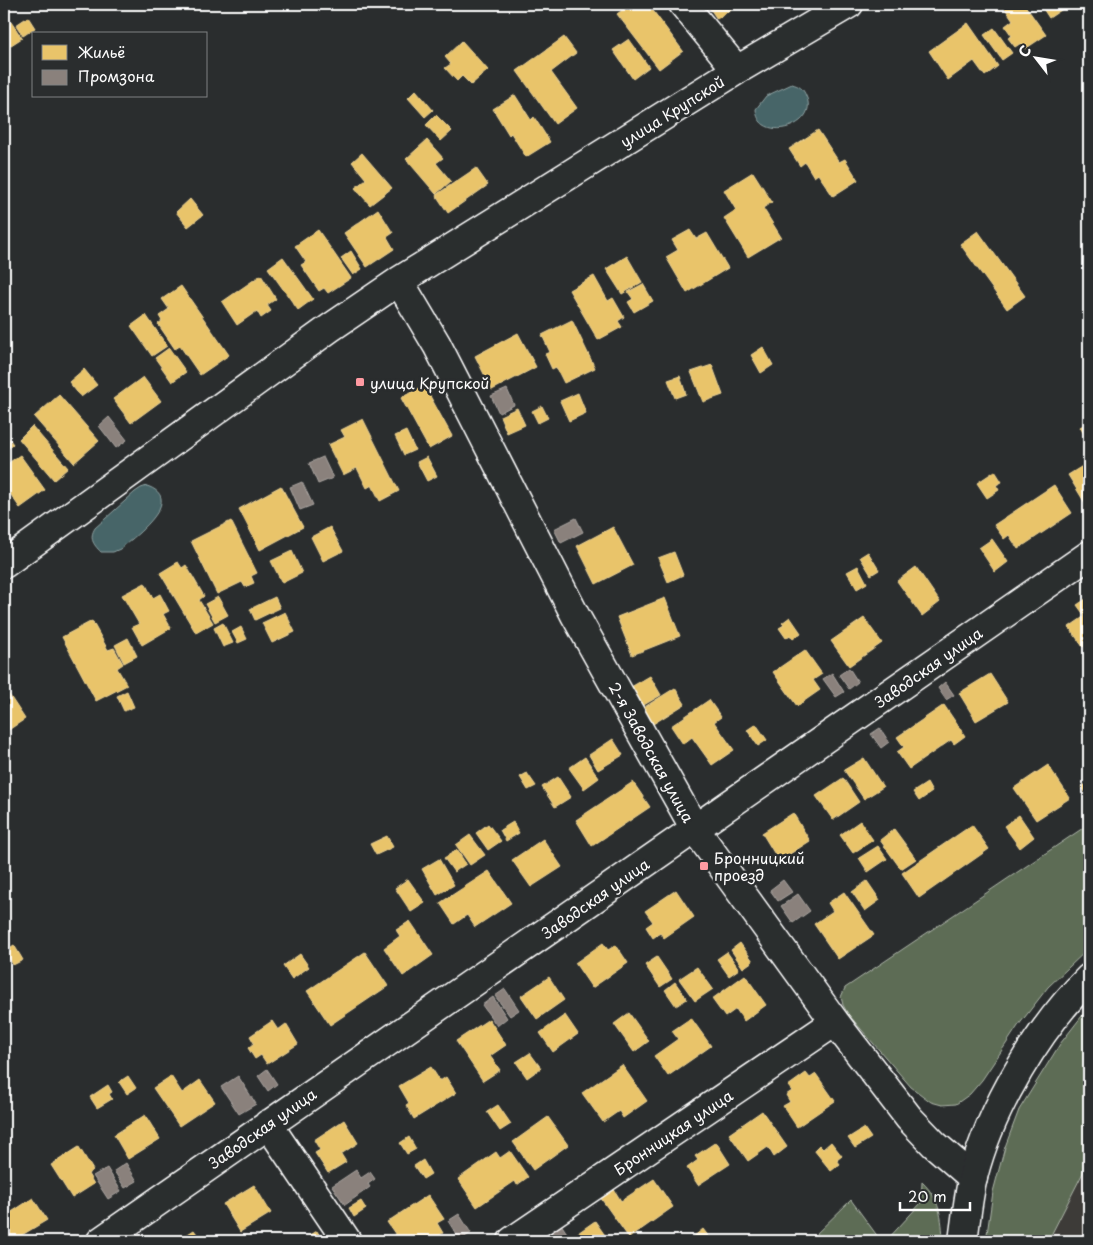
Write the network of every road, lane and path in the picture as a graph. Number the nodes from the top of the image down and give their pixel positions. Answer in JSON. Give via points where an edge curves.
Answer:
{"nodes":[{"id":1,"x":683,"y":4,"type":"edge"},
{"id":2,"x":849,"y":4,"type":"edge"},
{"id":3,"x":737,"y":70,"type":"junction"},
{"id":4,"x":399,"y":281,"type":"junction"},
{"id":5,"x":1089,"y":555,"type":"edge"},
{"id":6,"x":4,"y":564,"type":"edge"},
{"id":7,"x":695,"y":829,"type":"junction"},
{"id":8,"x":1089,"y":978,"type":"edge"},
{"id":9,"x":835,"y":1022,"type":"junction"},
{"id":10,"x":268,"y":1124,"type":"junction"},
{"id":11,"x":973,"y":1178,"type":"junction"},
{"id":12,"x":101,"y":1241,"type":"edge"},
{"id":13,"x":348,"y":1241,"type":"edge"},
{"id":14,"x":512,"y":1241,"type":"edge"},
{"id":15,"x":964,"y":1241,"type":"edge"}],
"edges":[{"from":1,"to":3,"type":"street"},
{"from":2,"to":3,"type":"street","name":"улица Крупской"},
{"from":3,"to":4,"type":"street","name":"улица Крупской"},
{"from":4,"to":6,"type":"street","name":"улица Крупской"},
{"from":4,"to":7,"type":"street","name":"2-я Заводская улица","via":[[437,346],[575,615]]},
{"from":5,"to":7,"type":"street","name":"Заводская улица"},
{"from":7,"to":9,"type":"street","name":"2-я Заводская улица"},
{"from":7,"to":10,"type":"street","name":"Заводская улица"},
{"from":8,"to":11,"type":"street","via":[[1053,1021],[1006,1094],[987,1133]]},
{"from":9,"to":11,"type":"street","name":"2-я Заводская улица","via":[[909,1118]]},
{"from":9,"to":14,"type":"street","name":"Бронницкая улица"},
{"from":10,"to":12,"type":"street","name":"Заводская улица"},
{"from":10,"to":13,"type":"street"},
{"from":11,"to":15,"type":"street"}]}
